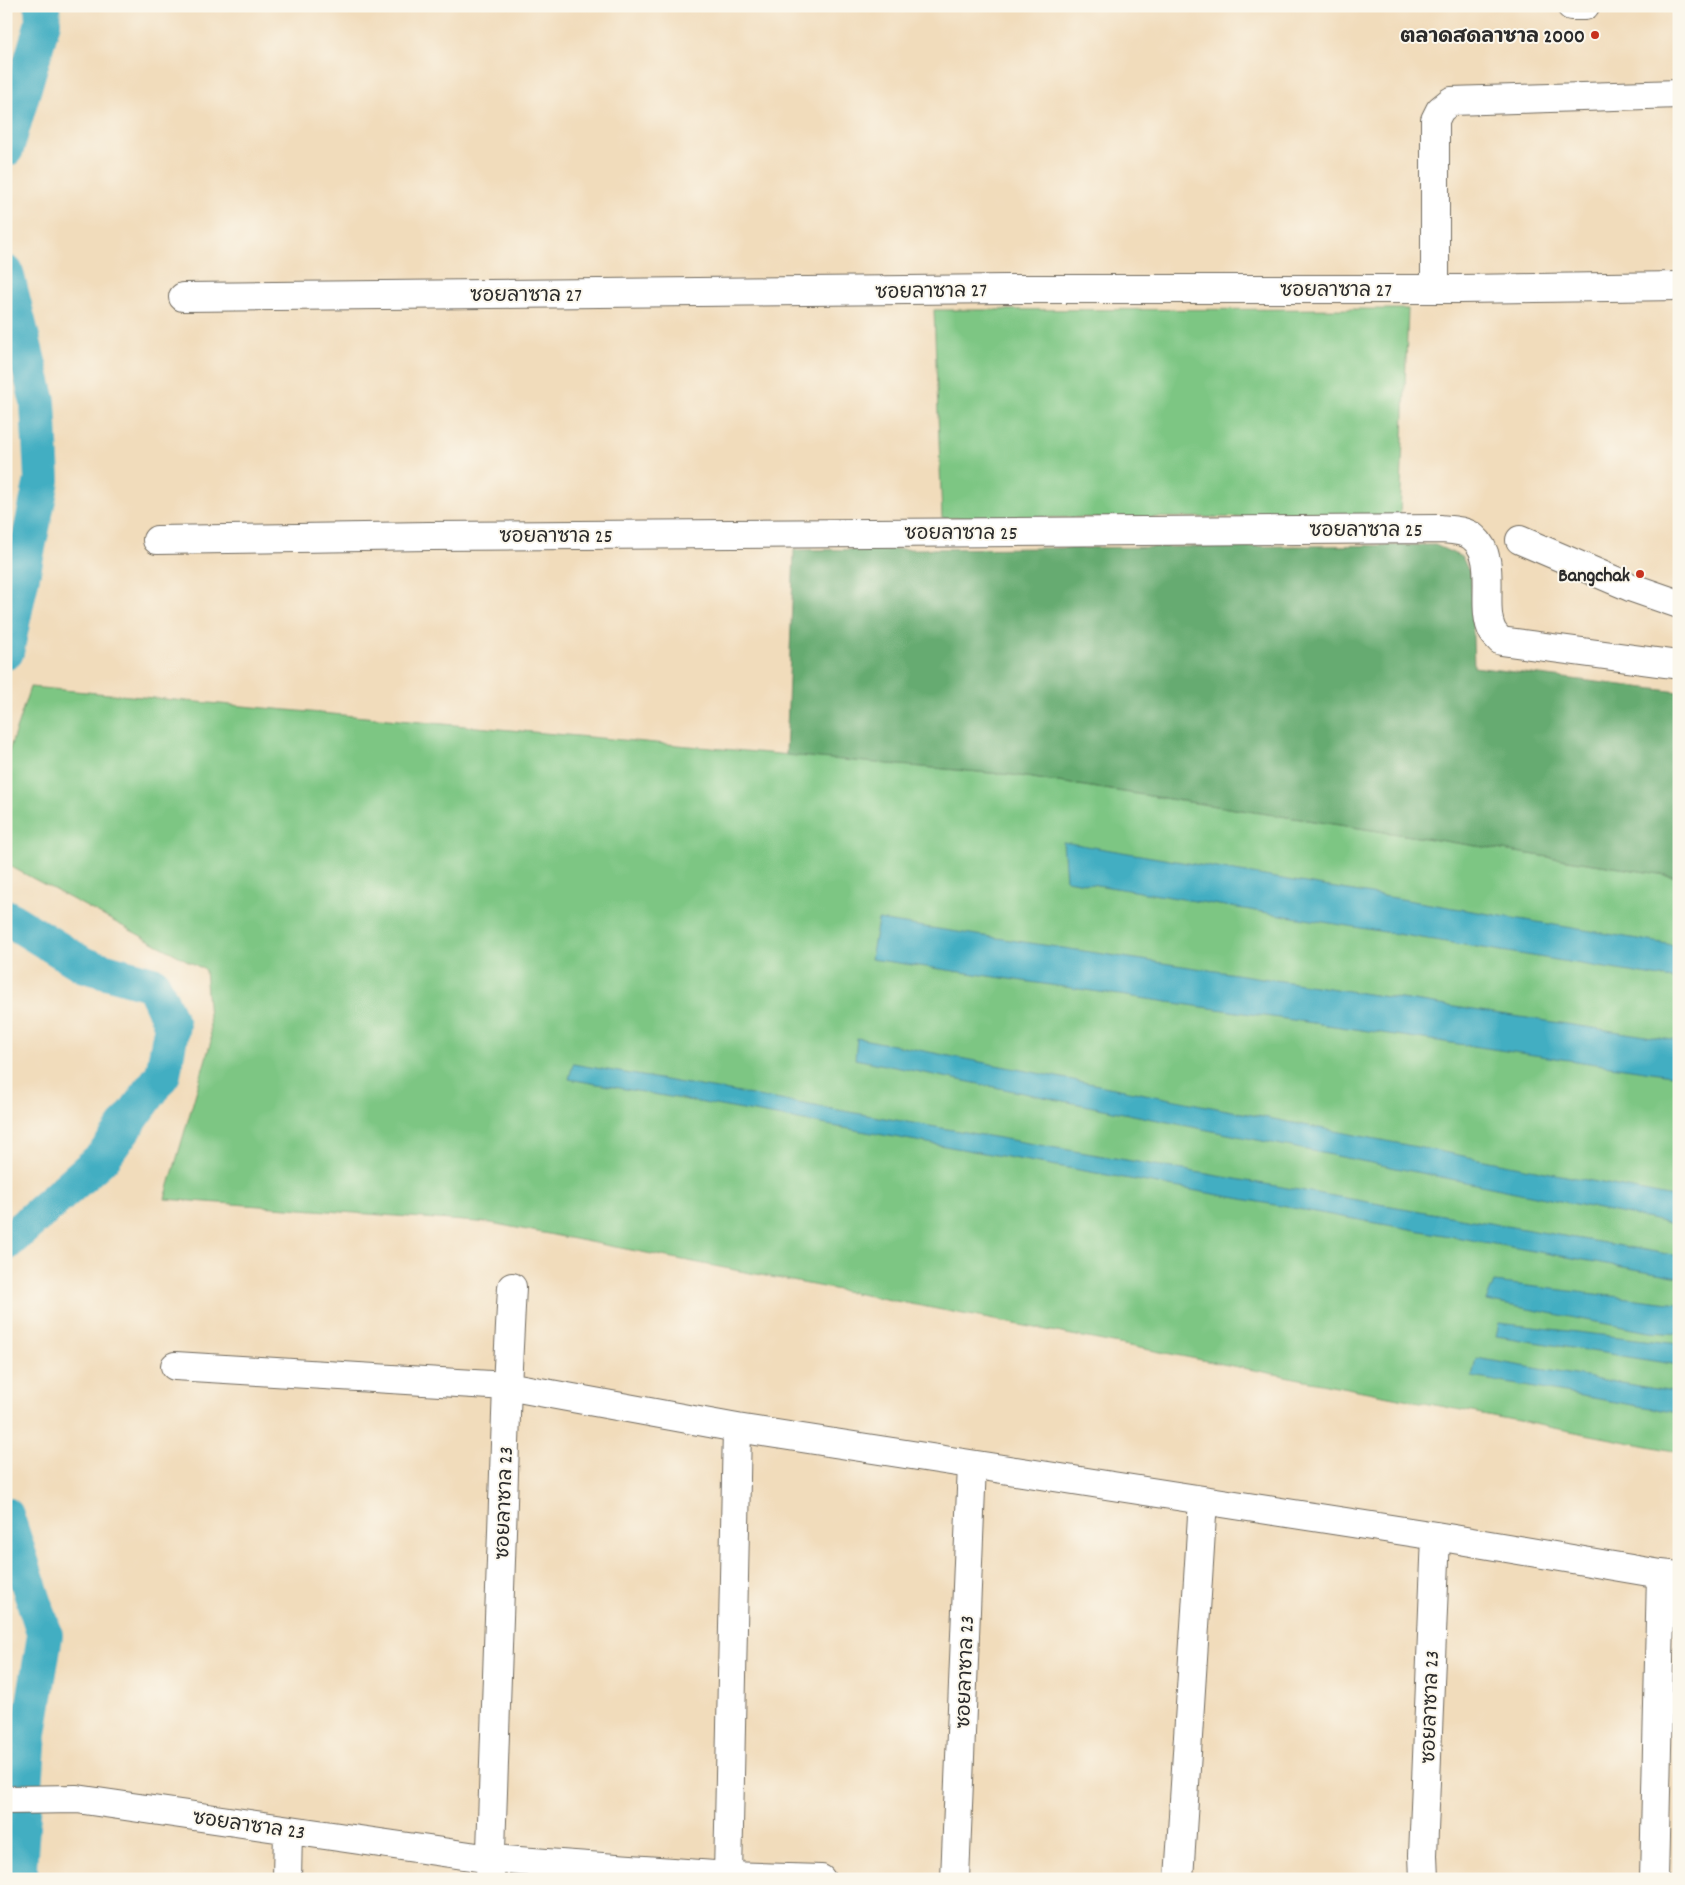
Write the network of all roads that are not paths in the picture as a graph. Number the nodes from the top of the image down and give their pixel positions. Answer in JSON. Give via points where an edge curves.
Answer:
{"nodes":[{"id":1,"x":1572,"y":6,"type":"edge"},
{"id":2,"x":1585,"y":6,"type":"edge"},
{"id":3,"x":1679,"y":94,"type":"edge"},
{"id":4,"x":1679,"y":286,"type":"edge"},
{"id":5,"x":1436,"y":289,"type":"junction"},
{"id":6,"x":183,"y":297,"type":"dead end"},
{"id":7,"x":157,"y":540,"type":"dead end"},
{"id":8,"x":1520,"y":540,"type":"dead end"},
{"id":9,"x":1679,"y":604,"type":"edge"},
{"id":10,"x":1679,"y":665,"type":"edge"},
{"id":11,"x":512,"y":1287,"type":"dead end"},
{"id":12,"x":175,"y":1366,"type":"dead end"},
{"id":13,"x":507,"y":1386,"type":"junction"},
{"id":14,"x":737,"y":1428,"type":"junction"},
{"id":15,"x":972,"y":1465,"type":"junction"},
{"id":16,"x":1203,"y":1500,"type":"junction"},
{"id":17,"x":1436,"y":1536,"type":"junction"},
{"id":18,"x":1670,"y":1575,"type":"edge"},
{"id":19,"x":6,"y":1800,"type":"edge"},
{"id":20,"x":288,"y":1830,"type":"junction"},
{"id":21,"x":491,"y":1869,"type":"edge"},
{"id":22,"x":728,"y":1876,"type":"junction"},
{"id":23,"x":287,"y":1879,"type":"edge"},
{"id":24,"x":821,"y":1879,"type":"edge"},
{"id":25,"x":956,"y":1879,"type":"edge"},
{"id":26,"x":1179,"y":1879,"type":"edge"},
{"id":27,"x":1424,"y":1879,"type":"edge"},
{"id":28,"x":1654,"y":1879,"type":"edge"}],
"edges":[{"from":1,"to":2,"type":"street"},
{"from":3,"to":5,"type":"street","via":[[1452,101],[1440,110],[1435,120]]},
{"from":4,"to":5,"type":"street","name":"ซอยลาซาล 27"},
{"from":5,"to":6,"type":"street","name":"ซอยลาซาล 27","via":[[1006,289]]},
{"from":7,"to":10,"type":"street","name":"ซอยลาซาล 25","via":[[1440,528],[1467,534],[1484,552],[1489,622],[1501,640]]},
{"from":8,"to":9,"type":"street","via":[[1630,587]]},
{"from":11,"to":13,"type":"street","name":"ซอยลาซาล 23"},
{"from":12,"to":13,"type":"street"},
{"from":13,"to":14,"type":"street"},
{"from":13,"to":21,"type":"street","name":"ซอยลาซาล 23"},
{"from":14,"to":15,"type":"street"},
{"from":14,"to":22,"type":"street"},
{"from":15,"to":16,"type":"street"},
{"from":15,"to":25,"type":"street","name":"ซอยลาซาล 23"},
{"from":16,"to":17,"type":"street"},
{"from":16,"to":26,"type":"street"},
{"from":17,"to":18,"type":"street"},
{"from":17,"to":27,"type":"street","name":"ซอยลาซาล 23"},
{"from":18,"to":28,"type":"street"},
{"from":19,"to":20,"type":"street","name":"ซอยลาซาล 23","via":[[77,1799]]},
{"from":20,"to":21,"type":"street","name":"ซอยลาซาล 23"},
{"from":20,"to":23,"type":"street"},
{"from":21,"to":22,"type":"street","name":"ซอยลาซาล 23"},
{"from":22,"to":24,"type":"street","name":"ซอยลาซาล 23"}]}
